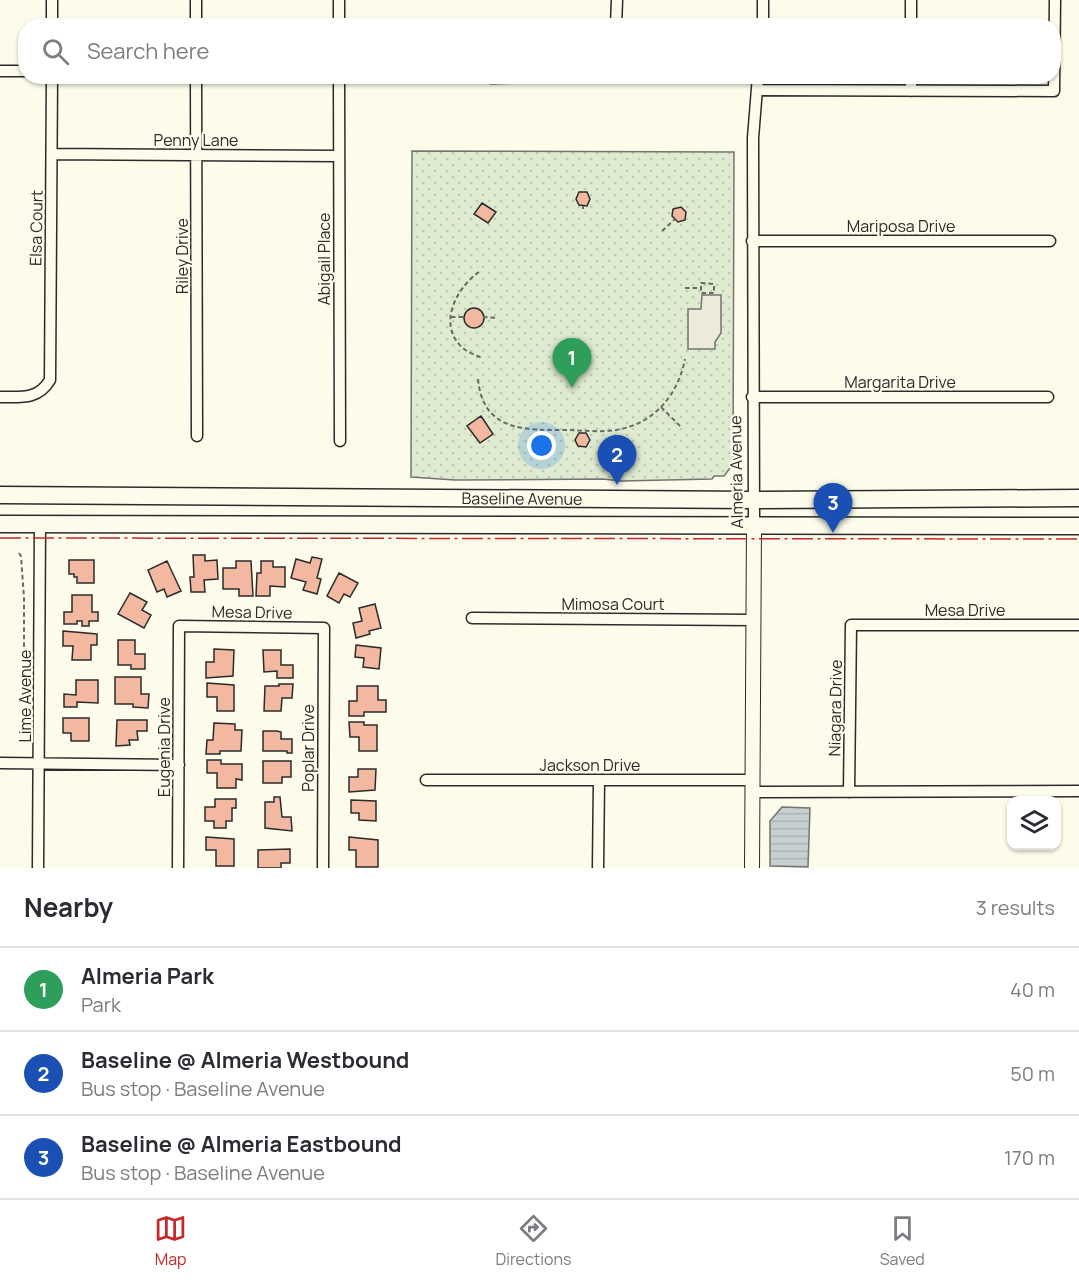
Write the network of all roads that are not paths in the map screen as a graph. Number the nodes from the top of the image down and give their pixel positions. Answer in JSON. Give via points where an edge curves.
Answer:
{"nodes":[{"id":1,"x":52,"y":0,"type":"edge"},
{"id":2,"x":196,"y":0,"type":"edge"},
{"id":3,"x":339,"y":0,"type":"edge"},
{"id":4,"x":617,"y":0,"type":"edge"},
{"id":5,"x":763,"y":0,"type":"edge"},
{"id":6,"x":911,"y":0,"type":"edge"},
{"id":7,"x":1055,"y":0,"type":"edge"},
{"id":8,"x":52,"y":18,"type":"edge"},
{"id":9,"x":196,"y":18,"type":"edge"},
{"id":10,"x":339,"y":18,"type":"edge"},
{"id":11,"x":616,"y":18,"type":"edge"},
{"id":12,"x":763,"y":18,"type":"edge"},
{"id":13,"x":911,"y":18,"type":"edge"},
{"id":14,"x":1055,"y":18,"type":"edge"},
{"id":15,"x":0,"y":71,"type":"edge"},
{"id":16,"x":18,"y":71,"type":"edge"},
{"id":17,"x":52,"y":84,"type":"edge"},
{"id":18,"x":196,"y":84,"type":"edge"},
{"id":19,"x":339,"y":84,"type":"edge"},
{"id":20,"x":758,"y":84,"type":"edge"},
{"id":21,"x":911,"y":84,"type":"edge"},
{"id":22,"x":1054,"y":84,"type":"edge"},
{"id":23,"x":757,"y":90,"type":"junction"},
{"id":24,"x":911,"y":91,"type":"junction"},
{"id":25,"x":52,"y":154,"type":"junction"},
{"id":26,"x":196,"y":154,"type":"junction"},
{"id":27,"x":339,"y":156,"type":"junction"},
{"id":28,"x":752,"y":241,"type":"junction"},
{"id":29,"x":1050,"y":241,"type":"dead end"},
{"id":30,"x":0,"y":397,"type":"edge"},
{"id":31,"x":752,"y":397,"type":"junction"},
{"id":32,"x":1048,"y":397,"type":"dead end"},
{"id":33,"x":197,"y":436,"type":"dead end"},
{"id":34,"x":340,"y":441,"type":"dead end"},
{"id":35,"x":0,"y":495,"type":"edge"},
{"id":36,"x":1079,"y":498,"type":"edge"},
{"id":37,"x":753,"y":500,"type":"junction"},
{"id":38,"x":0,"y":524,"type":"edge"},
{"id":39,"x":40,"y":524,"type":"junction"},
{"id":40,"x":754,"y":526,"type":"junction"},
{"id":41,"x":1079,"y":526,"type":"edge"},
{"id":42,"x":472,"y":618,"type":"dead end"},
{"id":43,"x":754,"y":620,"type":"junction"},
{"id":44,"x":851,"y":625,"type":"joint"},
{"id":45,"x":179,"y":626,"type":"joint"},
{"id":46,"x":1079,"y":626,"type":"edge"},
{"id":47,"x":324,"y":628,"type":"joint"},
{"id":48,"x":0,"y":763,"type":"edge"},
{"id":49,"x":39,"y":764,"type":"junction"},
{"id":50,"x":179,"y":765,"type":"junction"},
{"id":51,"x":426,"y":780,"type":"dead end"},
{"id":52,"x":599,"y":780,"type":"junction"},
{"id":53,"x":753,"y":786,"type":"junction"},
{"id":54,"x":1079,"y":791,"type":"edge"},
{"id":55,"x":849,"y":792,"type":"junction"},
{"id":56,"x":38,"y":868,"type":"edge"},
{"id":57,"x":178,"y":868,"type":"edge"},
{"id":58,"x":323,"y":868,"type":"edge"},
{"id":59,"x":598,"y":868,"type":"edge"},
{"id":60,"x":752,"y":868,"type":"edge"}],
"edges":[{"from":1,"to":8,"type":"street"},
{"from":2,"to":9,"type":"street"},
{"from":3,"to":10,"type":"street"},
{"from":4,"to":11,"type":"street"},
{"from":5,"to":12,"type":"street"},
{"from":6,"to":13,"type":"street"},
{"from":7,"to":14,"type":"street"},
{"from":15,"to":16,"type":"street"},
{"from":17,"to":25,"type":"street","name":"Elsa Court"},
{"from":18,"to":26,"type":"street","name":"Riley Drive"},
{"from":19,"to":27,"type":"street","name":"Abigail Place"},
{"from":20,"to":23,"type":"street","name":"Almeria Avenue"},
{"from":21,"to":24,"type":"street"},
{"from":22,"to":24,"type":"street","via":[[1054,91]]},
{"from":23,"to":24,"type":"street"},
{"from":23,"to":28,"type":"street","name":"Almeria Avenue"},
{"from":25,"to":26,"type":"street","name":"Penny Lane"},
{"from":25,"to":30,"type":"street","name":"Elsa Court","via":[[50,380],[40,392],[29,397]]},
{"from":26,"to":27,"type":"street","name":"Penny Lane"},
{"from":26,"to":33,"type":"street","name":"Riley Drive"},
{"from":27,"to":34,"type":"street","name":"Abigail Place"},
{"from":28,"to":29,"type":"street","name":"Mariposa Drive"},
{"from":28,"to":31,"type":"street","name":"Almeria Avenue"},
{"from":31,"to":32,"type":"street","name":"Margarita Drive"},
{"from":31,"to":37,"type":"street","name":"Almeria Avenue"},
{"from":35,"to":37,"type":"main road","name":"Baseline Avenue"},
{"from":36,"to":37,"type":"main road","name":"Baseline Avenue"},
{"from":37,"to":40,"type":"street","name":"Almeria Avenue"},
{"from":38,"to":39,"type":"main road","name":"Baseline Avenue"},
{"from":39,"to":40,"type":"main road","name":"Baseline Avenue"},
{"from":39,"to":49,"type":"street","name":"Lime Avenue"},
{"from":40,"to":41,"type":"main road","name":"Baseline Avenue"},
{"from":40,"to":43,"type":"street","name":"Almeria Avenue"},
{"from":42,"to":43,"type":"street","name":"Mimosa Court"},
{"from":43,"to":53,"type":"street","name":"Almeria Avenue"},
{"from":44,"to":46,"type":"street","name":"Mesa Drive"},
{"from":44,"to":55,"type":"street","name":"Niagara Drive"},
{"from":45,"to":47,"type":"street","name":"Mesa Drive"},
{"from":45,"to":50,"type":"street","name":"Eugenia Drive"},
{"from":47,"to":58,"type":"street","name":"Poplar Drive"},
{"from":48,"to":49,"type":"street"},
{"from":49,"to":50,"type":"street"},
{"from":49,"to":56,"type":"street","name":"Lime Avenue"},
{"from":50,"to":57,"type":"street","name":"Eugenia Drive"},
{"from":51,"to":52,"type":"street","name":"Jackson Drive"},
{"from":52,"to":53,"type":"street","name":"Jackson Drive"},
{"from":52,"to":59,"type":"street"},
{"from":53,"to":55,"type":"street","name":"Jackson Drive"},
{"from":53,"to":60,"type":"street","name":"Almeria Avenue"},
{"from":54,"to":55,"type":"street","name":"Jackson Drive"}]}
